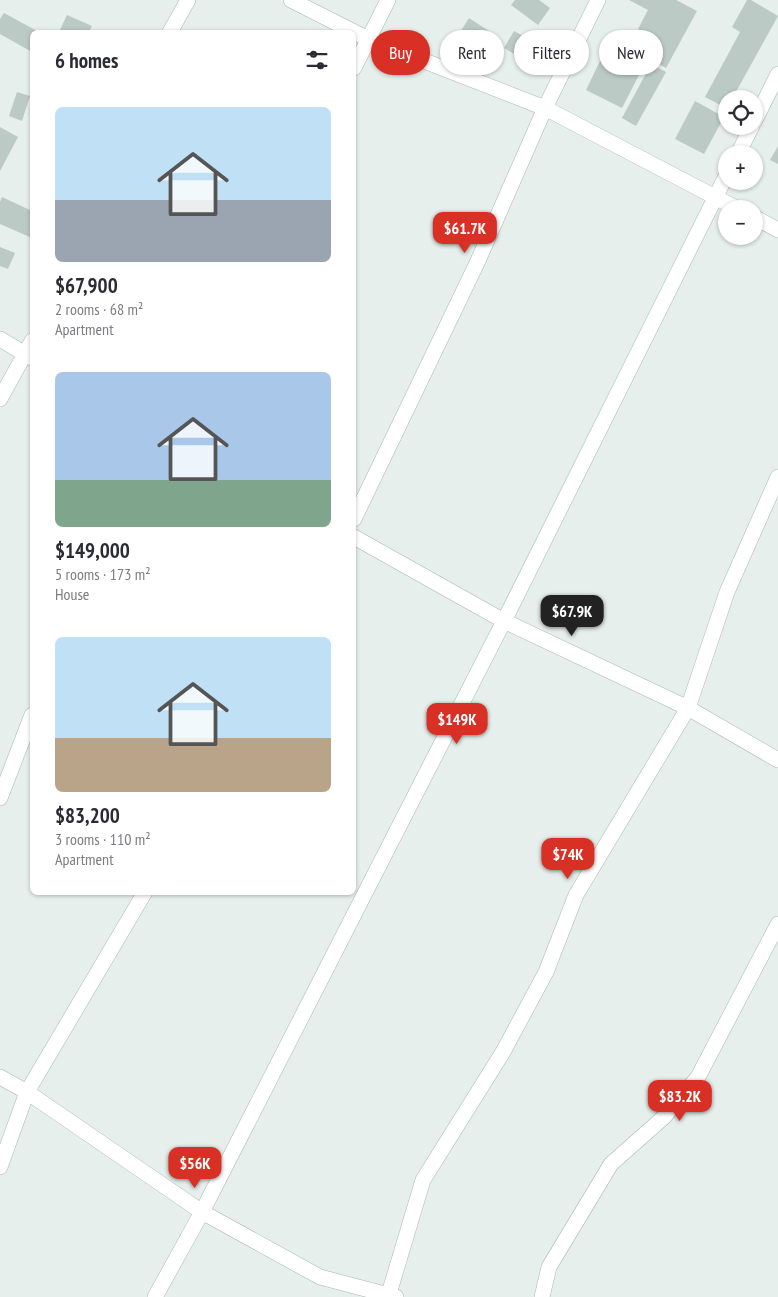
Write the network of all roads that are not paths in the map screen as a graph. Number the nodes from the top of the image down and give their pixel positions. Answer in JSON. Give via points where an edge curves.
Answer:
{"nodes":[{"id":1,"x":188,"y":0,"type":"edge"},
{"id":2,"x":291,"y":0,"type":"edge"},
{"id":3,"x":388,"y":0,"type":"edge"},
{"id":4,"x":598,"y":0,"type":"edge"},
{"id":5,"x":171,"y":30,"type":"edge"},
{"id":6,"x":350,"y":30,"type":"edge"},
{"id":7,"x":356,"y":33,"type":"edge"},
{"id":8,"x":368,"y":39,"type":"junction"},
{"id":9,"x":356,"y":64,"type":"edge"},
{"id":10,"x":778,"y":74,"type":"edge"},
{"id":11,"x":763,"y":104,"type":"edge"},
{"id":12,"x":545,"y":108,"type":"junction"},
{"id":13,"x":719,"y":190,"type":"edge"},
{"id":14,"x":715,"y":197,"type":"junction"},
{"id":15,"x":721,"y":200,"type":"edge"},
{"id":16,"x":763,"y":222,"type":"edge"},
{"id":17,"x":778,"y":230,"type":"edge"},
{"id":18,"x":0,"y":339,"type":"edge"},
{"id":19,"x":30,"y":351,"type":"edge"},
{"id":20,"x":0,"y":399,"type":"edge"},
{"id":21,"x":778,"y":477,"type":"edge"},
{"id":22,"x":356,"y":515,"type":"edge"},
{"id":23,"x":356,"y":538,"type":"edge"},
{"id":24,"x":504,"y":621,"type":"junction"},
{"id":25,"x":688,"y":708,"type":"junction"},
{"id":26,"x":30,"y":721,"type":"edge"},
{"id":27,"x":778,"y":760,"type":"edge"},
{"id":28,"x":0,"y":798,"type":"edge"},
{"id":29,"x":143,"y":895,"type":"edge"},
{"id":30,"x":778,"y":924,"type":"edge"},
{"id":31,"x":0,"y":1077,"type":"edge"},
{"id":32,"x":27,"y":1092,"type":"junction"},
{"id":33,"x":0,"y":1167,"type":"edge"},
{"id":34,"x":202,"y":1212,"type":"junction"},
{"id":35,"x":155,"y":1297,"type":"edge"},
{"id":36,"x":391,"y":1297,"type":"edge"},
{"id":37,"x":542,"y":1297,"type":"edge"}],
"edges":[{"from":1,"to":5,"type":"street"},
{"from":2,"to":6,"type":"street"},
{"from":3,"to":8,"type":"street"},
{"from":4,"to":12,"type":"street"},
{"from":7,"to":8,"type":"street"},
{"from":8,"to":9,"type":"street"},
{"from":8,"to":12,"type":"street"},
{"from":10,"to":11,"type":"street"},
{"from":12,"to":14,"type":"street"},
{"from":12,"to":22,"type":"street","via":[[477,263]]},
{"from":13,"to":14,"type":"street"},
{"from":14,"to":15,"type":"street"},
{"from":14,"to":24,"type":"street"},
{"from":16,"to":17,"type":"street"},
{"from":18,"to":19,"type":"street"},
{"from":19,"to":20,"type":"street"},
{"from":21,"to":25,"type":"street","via":[[727,592]]},
{"from":23,"to":24,"type":"street"},
{"from":24,"to":25,"type":"street"},
{"from":24,"to":34,"type":"street"},
{"from":25,"to":27,"type":"street"},
{"from":25,"to":36,"type":"street","via":[[576,895],[546,972],[503,1052],[423,1180]]},
{"from":26,"to":28,"type":"street"},
{"from":29,"to":32,"type":"street"},
{"from":30,"to":37,"type":"street","via":[[698,1077],[664,1118],[611,1164],[549,1267]]},
{"from":31,"to":32,"type":"street"},
{"from":32,"to":33,"type":"street"},
{"from":32,"to":34,"type":"street"},
{"from":34,"to":35,"type":"street"},
{"from":34,"to":36,"type":"street","via":[[320,1277]]}]}
